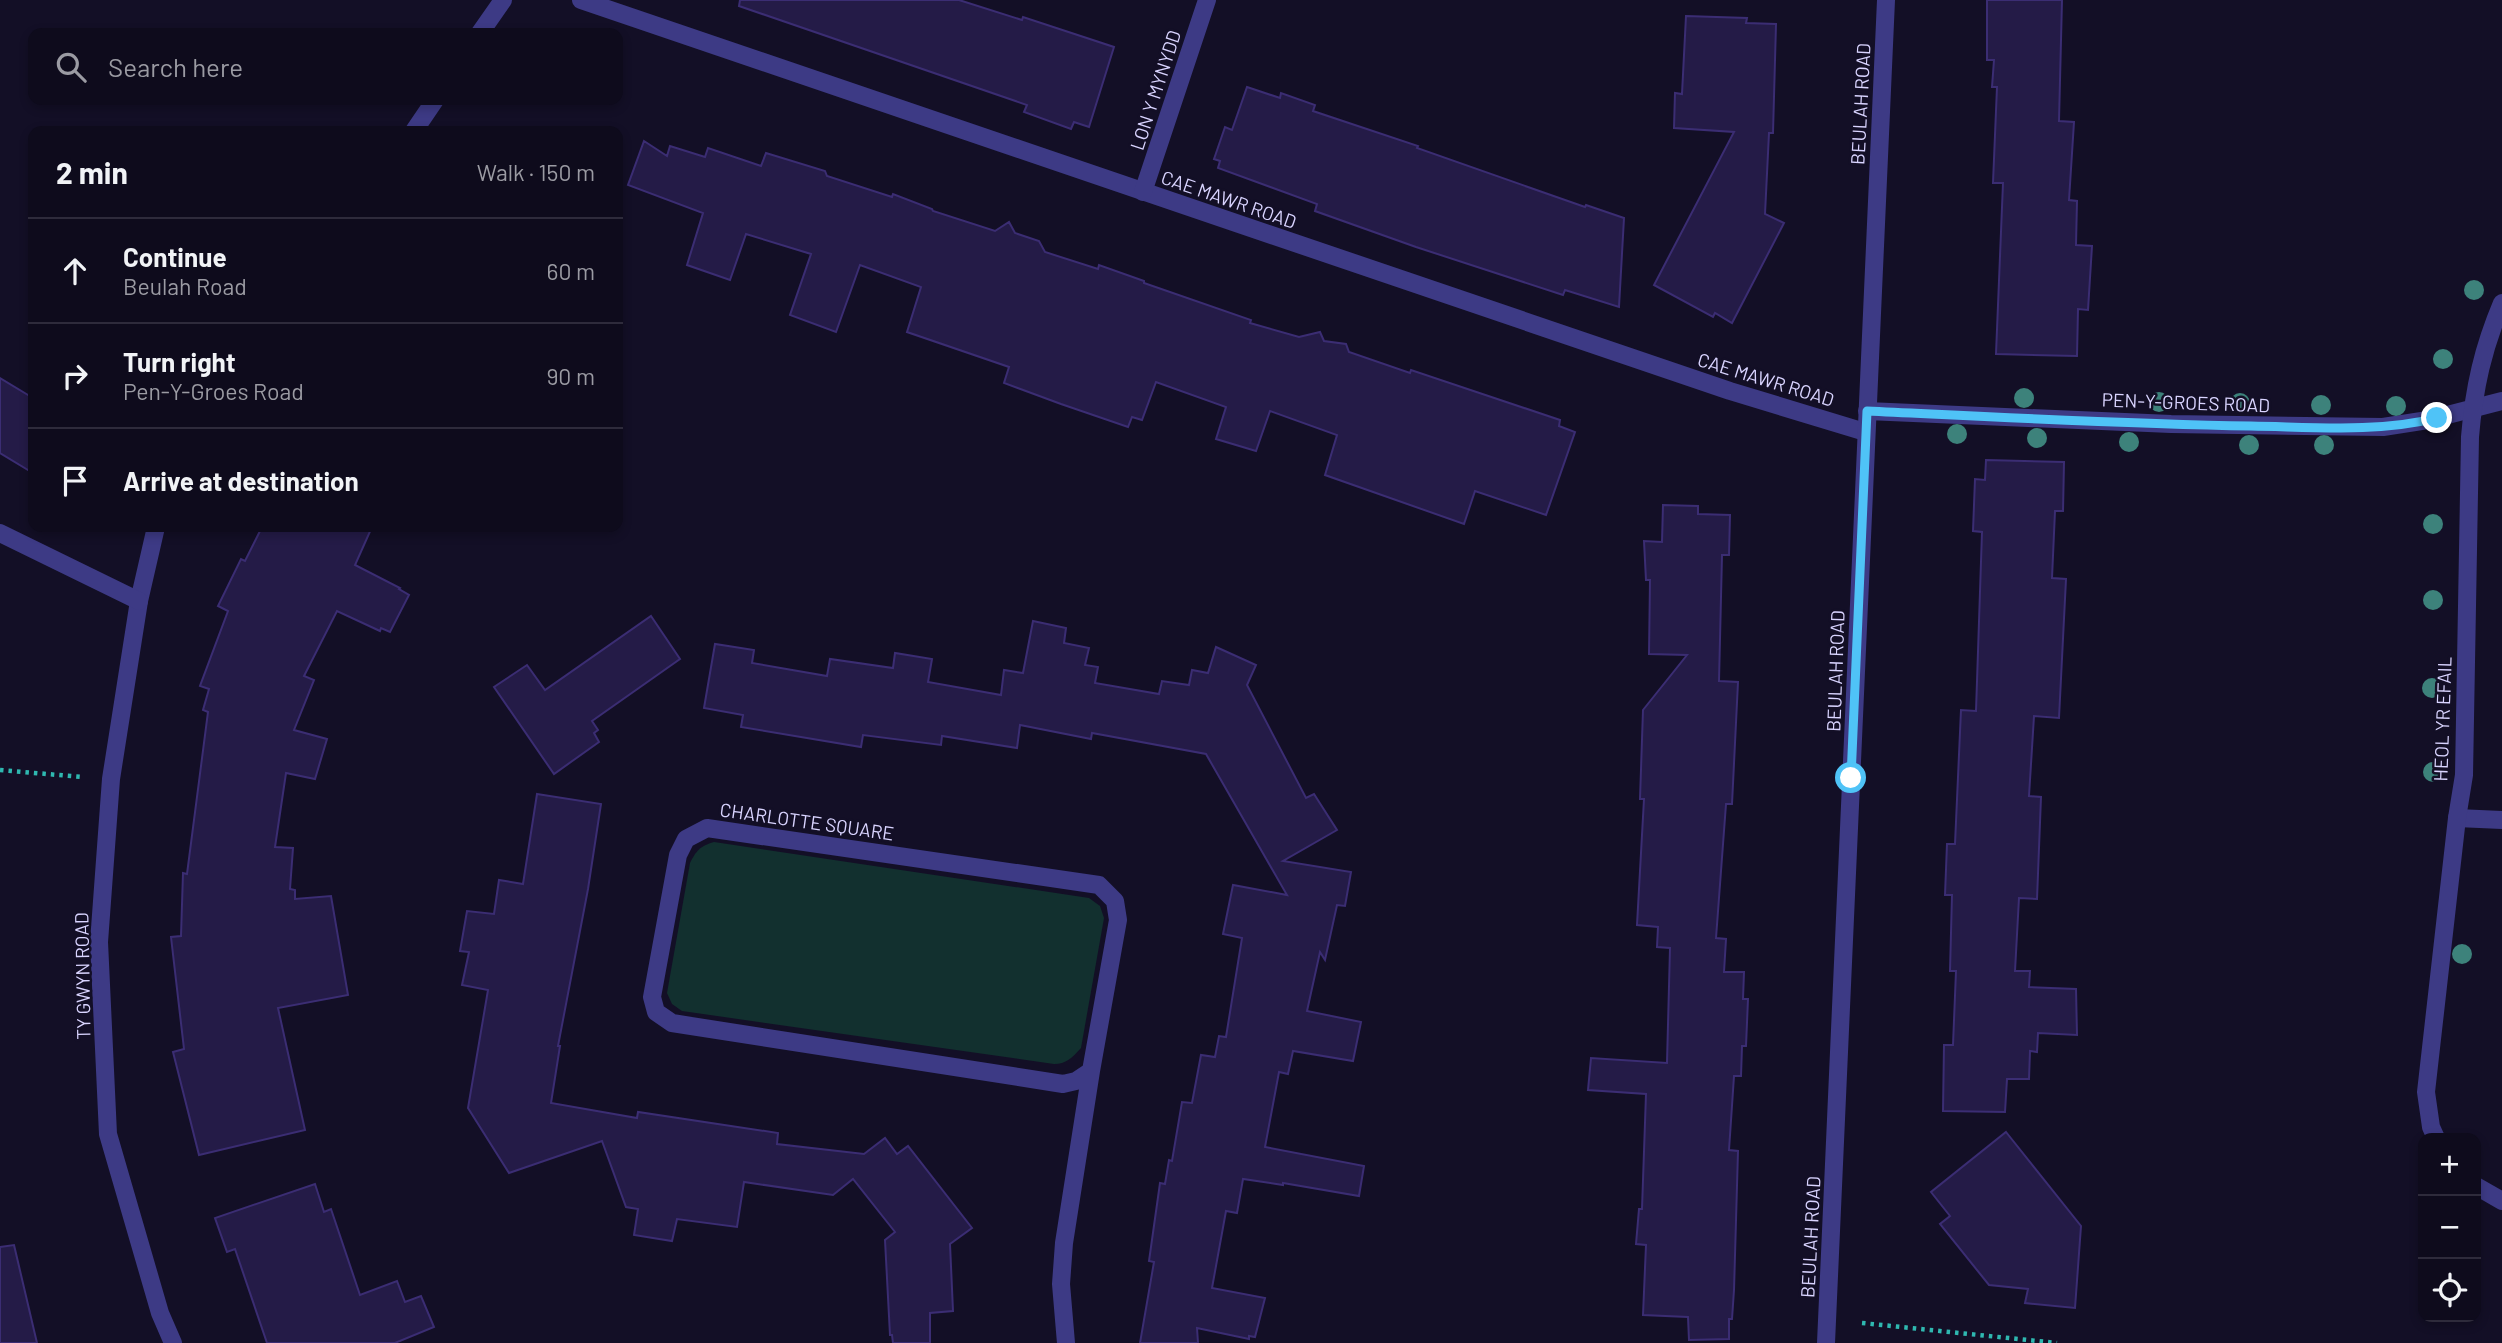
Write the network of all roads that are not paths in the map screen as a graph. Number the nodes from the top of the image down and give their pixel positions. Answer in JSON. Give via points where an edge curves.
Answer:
{"nodes":[{"id":1,"x":503,"y":0,"type":"edge"},
{"id":2,"x":581,"y":0,"type":"edge"},
{"id":3,"x":1207,"y":0,"type":"edge"},
{"id":4,"x":1886,"y":0,"type":"edge"},
{"id":5,"x":483,"y":28,"type":"edge"},
{"id":6,"x":432,"y":105,"type":"edge"},
{"id":7,"x":417,"y":126,"type":"edge"},
{"id":8,"x":1143,"y":192,"type":"junction"},
{"id":9,"x":2502,"y":303,"type":"edge"},
{"id":10,"x":2502,"y":401,"type":"edge"},
{"id":11,"x":2473,"y":409,"type":"junction"},
{"id":12,"x":1867,"y":411,"type":"junction"},
{"id":13,"x":1866,"y":432,"type":"junction"},
{"id":14,"x":155,"y":532,"type":"edge"},
{"id":15,"x":0,"y":533,"type":"edge"},
{"id":16,"x":139,"y":601,"type":"junction"},
{"id":17,"x":2456,"y":818,"type":"junction"},
{"id":18,"x":2502,"y":820,"type":"edge"},
{"id":19,"x":1091,"y":1072,"type":"junction"},
{"id":20,"x":2434,"y":1133,"type":"edge"},
{"id":21,"x":2481,"y":1188,"type":"edge"},
{"id":22,"x":2502,"y":1201,"type":"edge"},
{"id":23,"x":173,"y":1343,"type":"edge"},
{"id":24,"x":1066,"y":1343,"type":"edge"},
{"id":25,"x":1826,"y":1343,"type":"edge"}],
"edges":[{"from":1,"to":5,"type":"street"},
{"from":2,"to":8,"type":"street","name":"CAE MAWR ROAD"},
{"from":3,"to":8,"type":"street","name":"LON Y MYNYDD"},
{"from":4,"to":12,"type":"street","name":"BEULAH ROAD"},
{"from":6,"to":7,"type":"street"},
{"from":8,"to":13,"type":"street","name":"CAE MAWR ROAD","via":[[1730,391]]},
{"from":9,"to":11,"type":"street","name":"HEOL YR EFAIL","via":[[2484,346]]},
{"from":10,"to":11,"type":"street","name":"PEN-Y-GROES ROAD"},
{"from":11,"to":12,"type":"street","name":"PEN-Y-GROES ROAD","via":[[2384,427],[2171,424]]},
{"from":11,"to":17,"type":"street","name":"HEOL YR EFAIL","via":[[2464,764]]},
{"from":12,"to":13,"type":"street","name":"BEULAH ROAD"},
{"from":13,"to":25,"type":"street","name":"BEULAH ROAD"},
{"from":14,"to":16,"type":"street","name":"TY GWYN ROAD"},
{"from":15,"to":16,"type":"street"},
{"from":16,"to":23,"type":"street","name":"TY GWYN ROAD","via":[[111,779],[99,942],[108,1134]]},
{"from":17,"to":18,"type":"street"},
{"from":17,"to":20,"type":"street","name":"HEOL YR EFAIL","via":[[2426,1092]]},
{"from":19,"to":19,"type":"street","name":"CHARLOTTE SQUARE","via":[[1118,920],[1115,901],[1099,885],[707,828],[687,839],[678,855],[652,997],[656,1012],[672,1023],[1063,1084]]},
{"from":19,"to":24,"type":"street","name":"CHARLOTTE SQUARE","via":[[1064,1243],[1061,1284]]},
{"from":21,"to":22,"type":"street"}]}
